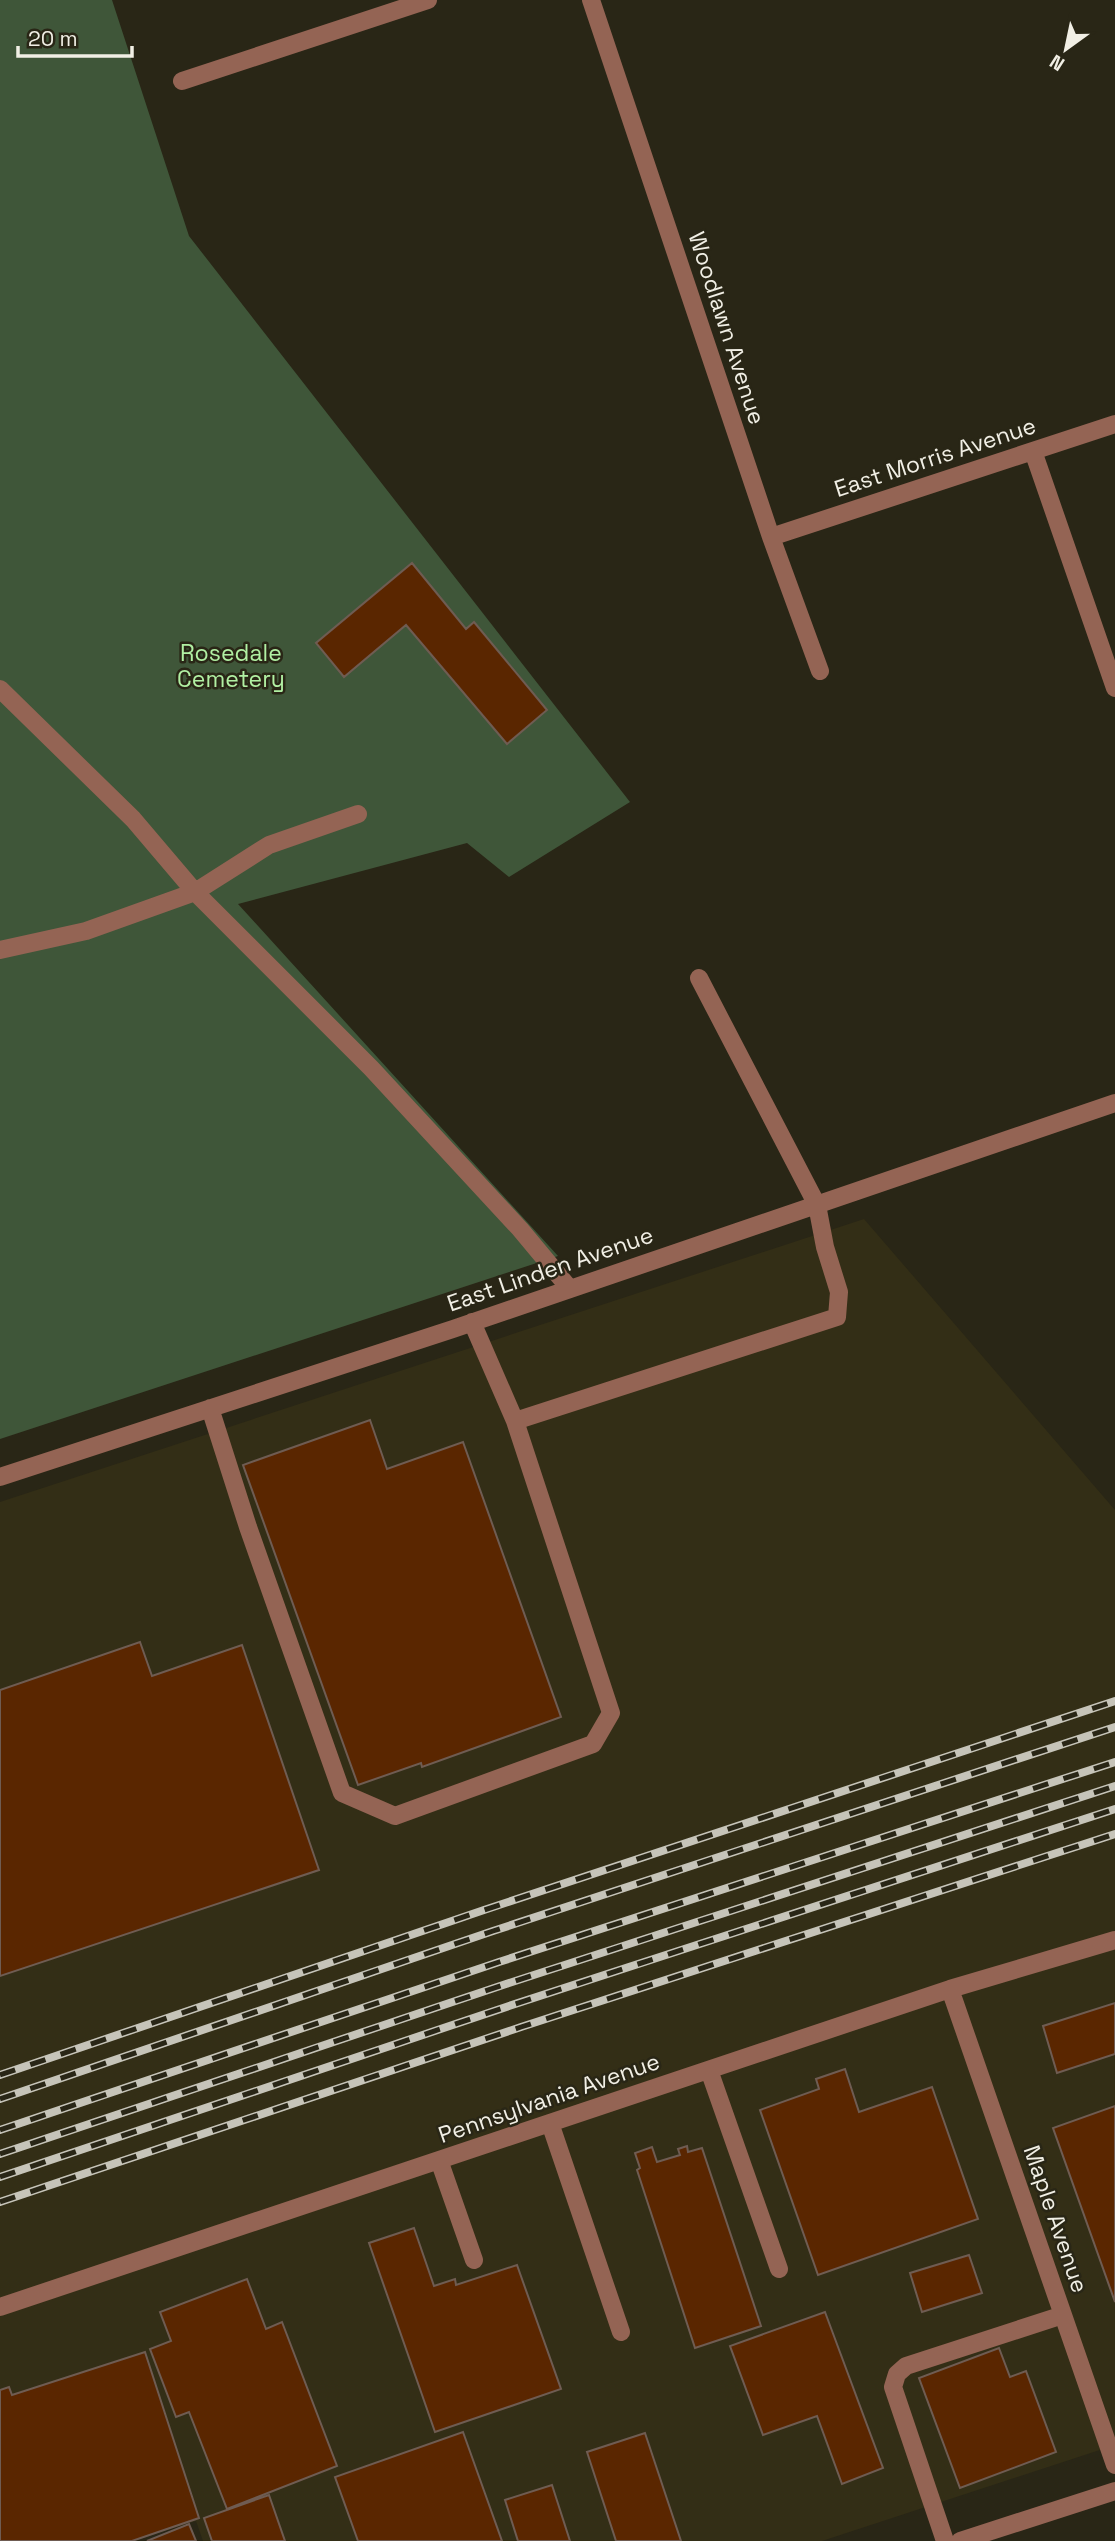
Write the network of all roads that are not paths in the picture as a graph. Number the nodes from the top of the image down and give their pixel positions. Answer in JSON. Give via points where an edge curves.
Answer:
{"nodes":[{"id":1,"x":428,"y":0,"type":"edge"},
{"id":2,"x":591,"y":0,"type":"edge"},
{"id":3,"x":182,"y":81,"type":"dead end"},
{"id":4,"x":1115,"y":424,"type":"edge"},
{"id":5,"x":1033,"y":451,"type":"junction"},
{"id":6,"x":771,"y":537,"type":"junction"},
{"id":7,"x":820,"y":671,"type":"dead end"},
{"id":8,"x":1115,"y":688,"type":"edge"},
{"id":9,"x":0,"y":689,"type":"edge"},
{"id":10,"x":358,"y":814,"type":"dead end"},
{"id":11,"x":195,"y":892,"type":"junction"},
{"id":12,"x":0,"y":950,"type":"edge"},
{"id":13,"x":699,"y":978,"type":"dead end"},
{"id":14,"x":1115,"y":1103,"type":"edge"},
{"id":15,"x":817,"y":1205,"type":"junction"},
{"id":16,"x":570,"y":1289,"type":"junction"},
{"id":17,"x":472,"y":1322,"type":"junction"},
{"id":18,"x":210,"y":1408,"type":"junction"},
{"id":19,"x":515,"y":1421,"type":"junction"},
{"id":20,"x":0,"y":1477,"type":"edge"},
{"id":21,"x":1115,"y":1940,"type":"edge"},
{"id":22,"x":950,"y":1989,"type":"junction"},
{"id":23,"x":709,"y":2070,"type":"junction"},
{"id":24,"x":550,"y":2123,"type":"junction"},
{"id":25,"x":439,"y":2160,"type":"junction"},
{"id":26,"x":474,"y":2260,"type":"dead end"},
{"id":27,"x":779,"y":2269,"type":"dead end"},
{"id":28,"x":0,"y":2308,"type":"edge"},
{"id":29,"x":1063,"y":2315,"type":"junction"},
{"id":30,"x":621,"y":2332,"type":"dead end"},
{"id":31,"x":1115,"y":2465,"type":"edge"},
{"id":32,"x":1115,"y":2491,"type":"edge"},
{"id":33,"x":945,"y":2541,"type":"edge"},
{"id":34,"x":960,"y":2541,"type":"edge"}],
"edges":[{"from":1,"to":3,"type":"street"},
{"from":2,"to":6,"type":"street","name":"Woodlawn Avenue"},
{"from":4,"to":5,"type":"street","name":"East Morris Avenue"},
{"from":5,"to":6,"type":"street","name":"East Morris Avenue"},
{"from":5,"to":8,"type":"street"},
{"from":6,"to":7,"type":"street","name":"Woodlawn Avenue"},
{"from":9,"to":11,"type":"street","via":[[133,819]]},
{"from":10,"to":11,"type":"street","via":[[269,845]]},
{"from":11,"to":12,"type":"street","via":[[86,931]]},
{"from":11,"to":16,"type":"street","via":[[371,1068]]},
{"from":13,"to":15,"type":"street"},
{"from":14,"to":15,"type":"street","name":"East Linden Avenue"},
{"from":15,"to":16,"type":"street","name":"East Linden Avenue"},
{"from":15,"to":19,"type":"street","via":[[839,1292],[837,1317]]},
{"from":16,"to":17,"type":"street","name":"East Linden Avenue"},
{"from":17,"to":18,"type":"street","name":"East Linden Avenue"},
{"from":17,"to":19,"type":"street"},
{"from":18,"to":19,"type":"street","via":[[342,1793],[395,1815],[593,1744],[611,1713]]},
{"from":18,"to":20,"type":"street","name":"East Linden Avenue"},
{"from":21,"to":22,"type":"street","name":"Pennsylvania Avenue"},
{"from":22,"to":23,"type":"street","name":"Pennsylvania Avenue"},
{"from":22,"to":29,"type":"street","name":"Maple Avenue"},
{"from":23,"to":24,"type":"street","name":"Pennsylvania Avenue"},
{"from":23,"to":27,"type":"street"},
{"from":24,"to":25,"type":"street","name":"Pennsylvania Avenue"},
{"from":24,"to":30,"type":"street"},
{"from":25,"to":26,"type":"street"},
{"from":25,"to":28,"type":"street","name":"Pennsylvania Avenue"},
{"from":29,"to":31,"type":"street","name":"Maple Avenue"},
{"from":29,"to":33,"type":"street","via":[[906,2366],[897,2374],[892,2387]]},
{"from":32,"to":34,"type":"street"}]}
